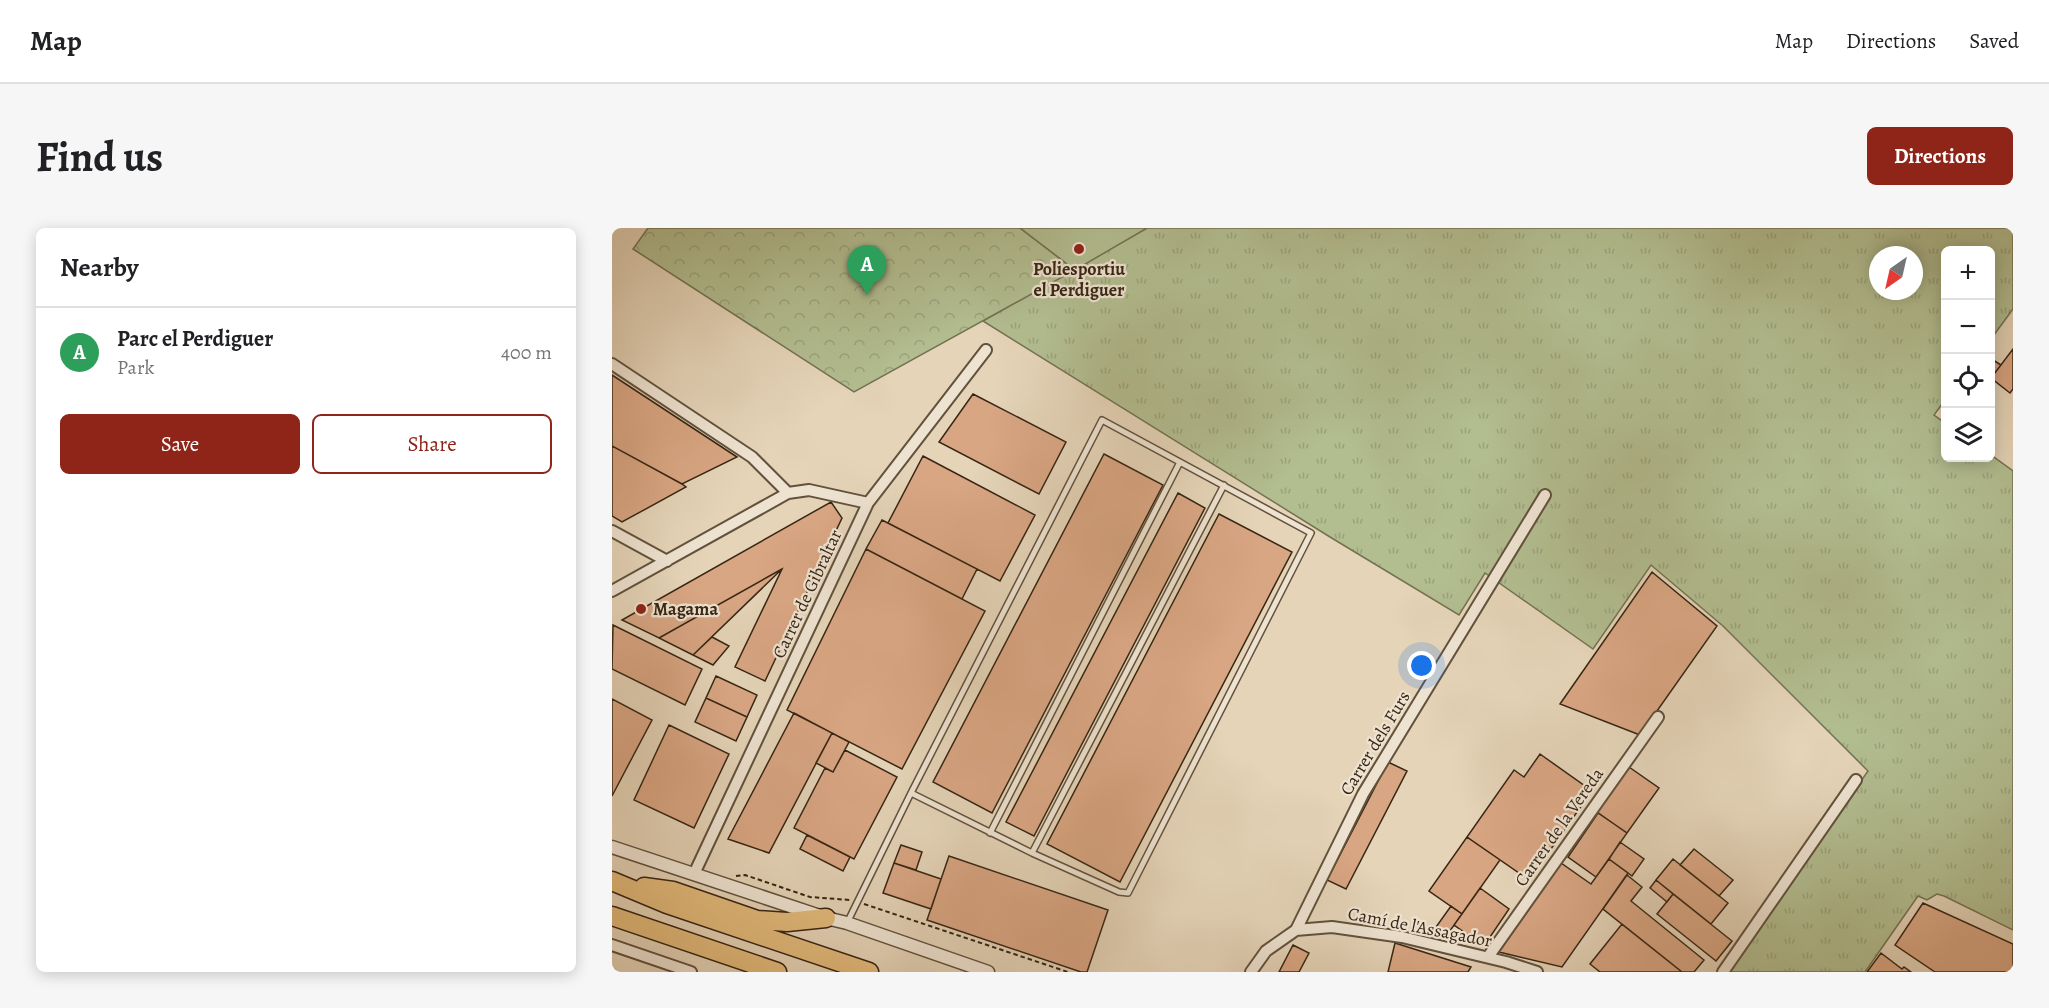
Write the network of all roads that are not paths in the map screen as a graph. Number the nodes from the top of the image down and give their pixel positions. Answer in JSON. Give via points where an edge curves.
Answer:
{"nodes":[{"id":1,"x":986,"y":350,"type":"dead end"},
{"id":2,"x":612,"y":364,"type":"edge"},
{"id":3,"x":1180,"y":462,"type":"junction"},
{"id":4,"x":1224,"y":485,"type":"junction"},
{"id":5,"x":788,"y":493,"type":"junction"},
{"id":6,"x":1545,"y":495,"type":"dead end"},
{"id":7,"x":868,"y":503,"type":"junction"},
{"id":8,"x":612,"y":531,"type":"edge"},
{"id":9,"x":667,"y":561,"type":"junction"},
{"id":10,"x":612,"y":591,"type":"edge"},
{"id":11,"x":1658,"y":717,"type":"dead end"},
{"id":12,"x":1856,"y":780,"type":"dead end"},
{"id":13,"x":911,"y":793,"type":"junction"},
{"id":14,"x":990,"y":833,"type":"junction"},
{"id":15,"x":612,"y":847,"type":"edge"},
{"id":16,"x":1032,"y":853,"type":"junction"},
{"id":17,"x":694,"y":874,"type":"junction"},
{"id":18,"x":618,"y":883,"type":"edge"},
{"id":19,"x":612,"y":916,"type":"edge"},
{"id":20,"x":826,"y":918,"type":"junction"},
{"id":21,"x":847,"y":923,"type":"junction"},
{"id":22,"x":1296,"y":930,"type":"junction"},
{"id":23,"x":612,"y":945,"type":"edge"},
{"id":24,"x":1488,"y":957,"type":"junction"},
{"id":25,"x":691,"y":972,"type":"edge"},
{"id":26,"x":777,"y":972,"type":"edge"},
{"id":27,"x":869,"y":972,"type":"edge"},
{"id":28,"x":988,"y":972,"type":"edge"},
{"id":29,"x":1251,"y":972,"type":"edge"},
{"id":30,"x":1537,"y":972,"type":"edge"},
{"id":31,"x":1723,"y":972,"type":"edge"}],
"edges":[{"from":1,"to":7,"type":"street","name":"Carrer de Gibraltar"},
{"from":2,"to":5,"type":"street","via":[[752,457]]},
{"from":3,"to":4,"type":"lane"},
{"from":3,"to":13,"type":"lane","via":[[1102,420]]},
{"from":3,"to":14,"type":"lane"},
{"from":4,"to":16,"type":"lane"},
{"from":4,"to":16,"type":"lane","via":[[1311,533],[1128,893]]},
{"from":5,"to":7,"type":"street","via":[[809,490]]},
{"from":5,"to":9,"type":"street"},
{"from":6,"to":22,"type":"street","name":"Carrer dels Furs","via":[[1363,794]]},
{"from":7,"to":17,"type":"street","name":"Carrer de Gibraltar"},
{"from":8,"to":9,"type":"street"},
{"from":9,"to":10,"type":"street"},
{"from":11,"to":24,"type":"street","name":"Carrer de la Vereda"},
{"from":12,"to":31,"type":"street"},
{"from":13,"to":14,"type":"lane"},
{"from":13,"to":21,"type":"lane"},
{"from":14,"to":16,"type":"lane"},
{"from":15,"to":17,"type":"street"},
{"from":17,"to":20,"type":"street"},
{"from":18,"to":20,"type":"highway","via":[[673,891],[757,920]]},
{"from":18,"to":27,"type":"highway","via":[[667,904]]},
{"from":19,"to":26,"type":"highway"},
{"from":20,"to":21,"type":"street"},
{"from":21,"to":28,"type":"street"},
{"from":22,"to":24,"type":"street","name":"Camí de l'Assagador","via":[[1332,927],[1402,937]]},
{"from":22,"to":29,"type":"street","name":"Carrer dels Furs","via":[[1266,951]]},
{"from":23,"to":25,"type":"street"},
{"from":24,"to":30,"type":"street","name":"Camí de l'Assagador"}]}
